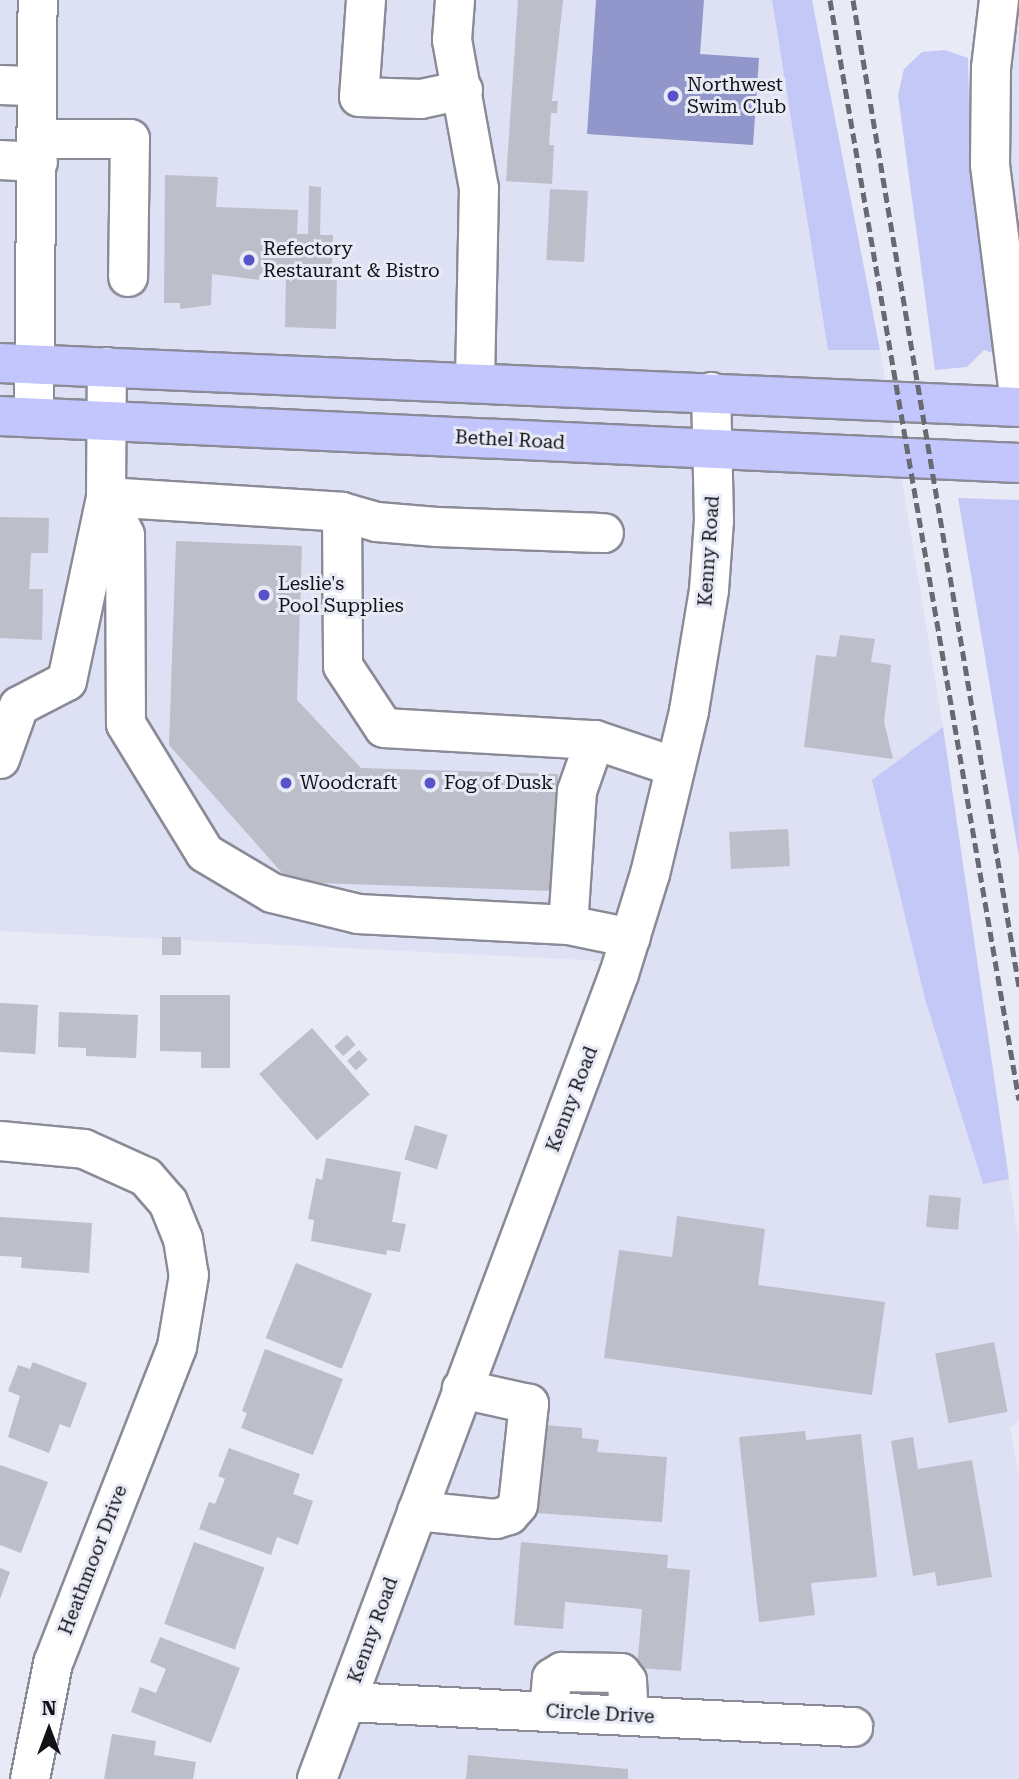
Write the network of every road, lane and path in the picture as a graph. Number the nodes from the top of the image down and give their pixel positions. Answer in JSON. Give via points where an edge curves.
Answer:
{"nodes":[{"id":1,"x":38,"y":0,"type":"edge"},
{"id":2,"x":366,"y":0,"type":"edge"},
{"id":3,"x":455,"y":0,"type":"edge"},
{"id":4,"x":999,"y":0,"type":"edge"},
{"id":5,"x":0,"y":85,"type":"edge"},
{"id":6,"x":37,"y":86,"type":"junction"},
{"id":7,"x":463,"y":90,"type":"junction"},
{"id":8,"x":37,"y":150,"type":"junction"},
{"id":9,"x":0,"y":160,"type":"edge"},
{"id":10,"x":128,"y":277,"type":"dead end"},
{"id":11,"x":18,"y":363,"type":"edge"},
{"id":12,"x":107,"y":367,"type":"junction"},
{"id":13,"x":475,"y":383,"type":"junction"},
{"id":14,"x":711,"y":392,"type":"junction"},
{"id":15,"x":1019,"y":393,"type":"edge"},
{"id":16,"x":1019,"y":407,"type":"edge"},
{"id":17,"x":17,"y":417,"type":"edge"},
{"id":18,"x":106,"y":421,"type":"junction"},
{"id":19,"x":712,"y":448,"type":"junction"},
{"id":20,"x":1019,"y":463,"type":"edge"},
{"id":21,"x":106,"y":496,"type":"junction"},
{"id":22,"x":342,"y":512,"type":"junction"},
{"id":23,"x":604,"y":533,"type":"dead end"},
{"id":24,"x":595,"y":740,"type":"junction"},
{"id":25,"x":0,"y":759,"type":"edge"},
{"id":26,"x":675,"y":767,"type":"junction"},
{"id":27,"x":568,"y":925,"type":"junction"},
{"id":28,"x":631,"y":938,"type":"junction"},
{"id":29,"x":0,"y":1141,"type":"edge"},
{"id":30,"x":462,"y":1389,"type":"junction"},
{"id":31,"x":416,"y":1511,"type":"junction"},
{"id":32,"x":346,"y":1702,"type":"junction"},
{"id":33,"x":853,"y":1727,"type":"dead end"},
{"id":34,"x":30,"y":1779,"type":"edge"},
{"id":35,"x":317,"y":1779,"type":"edge"}],
"edges":[{"from":1,"to":6,"type":"street"},
{"from":2,"to":7,"type":"street","via":[[359,97],[421,99]]},
{"from":3,"to":7,"type":"street","via":[[452,40]]},
{"from":4,"to":15,"type":"street","via":[[991,68],[990,165]]},
{"from":5,"to":6,"type":"street"},
{"from":6,"to":8,"type":"street"},
{"from":7,"to":13,"type":"street","via":[[479,189]]},
{"from":8,"to":9,"type":"street"},
{"from":8,"to":10,"type":"street","via":[[130,139]]},
{"from":8,"to":11,"type":"street"},
{"from":11,"to":12,"type":"main road"},
{"from":11,"to":17,"type":"street"},
{"from":12,"to":13,"type":"main road"},
{"from":12,"to":18,"type":"street"},
{"from":13,"to":14,"type":"main road"},
{"from":14,"to":16,"type":"main road"},
{"from":14,"to":19,"type":"street","name":"Kenny Road"},
{"from":17,"to":18,"type":"main road","name":"Bethel Road"},
{"from":18,"to":19,"type":"main road","name":"Bethel Road"},
{"from":18,"to":21,"type":"street"},
{"from":19,"to":20,"type":"main road","name":"Bethel Road"},
{"from":19,"to":26,"type":"street","name":"Kenny Road","via":[[709,590],[697,673]]},
{"from":21,"to":22,"type":"street"},
{"from":21,"to":25,"type":"street","via":[[67,681],[19,706]]},
{"from":21,"to":27,"type":"street","via":[[125,535],[126,724],[205,853],[272,893],[358,914]]},
{"from":22,"to":23,"type":"street","via":[[377,522]]},
{"from":22,"to":24,"type":"street","via":[[343,666],[384,728]]},
{"from":24,"to":26,"type":"street"},
{"from":24,"to":27,"type":"street","via":[[577,791]]},
{"from":26,"to":28,"type":"street","name":"Kenny Road"},
{"from":27,"to":28,"type":"street"},
{"from":28,"to":30,"type":"street","name":"Kenny Road"},
{"from":29,"to":34,"type":"street","name":"Heathmoor Drive","via":[[84,1149],[146,1177],[169,1202],[183,1238],[189,1275],[177,1347],[53,1664]]},
{"from":30,"to":31,"type":"street","name":"Kenny Road"},
{"from":30,"to":31,"type":"street","via":[[529,1404],[518,1505],[509,1515],[496,1518]]},
{"from":31,"to":32,"type":"street","name":"Kenny Road"},
{"from":32,"to":33,"type":"street","name":"Circle Drive"},
{"from":32,"to":35,"type":"street","name":"Kenny Road"}]}
